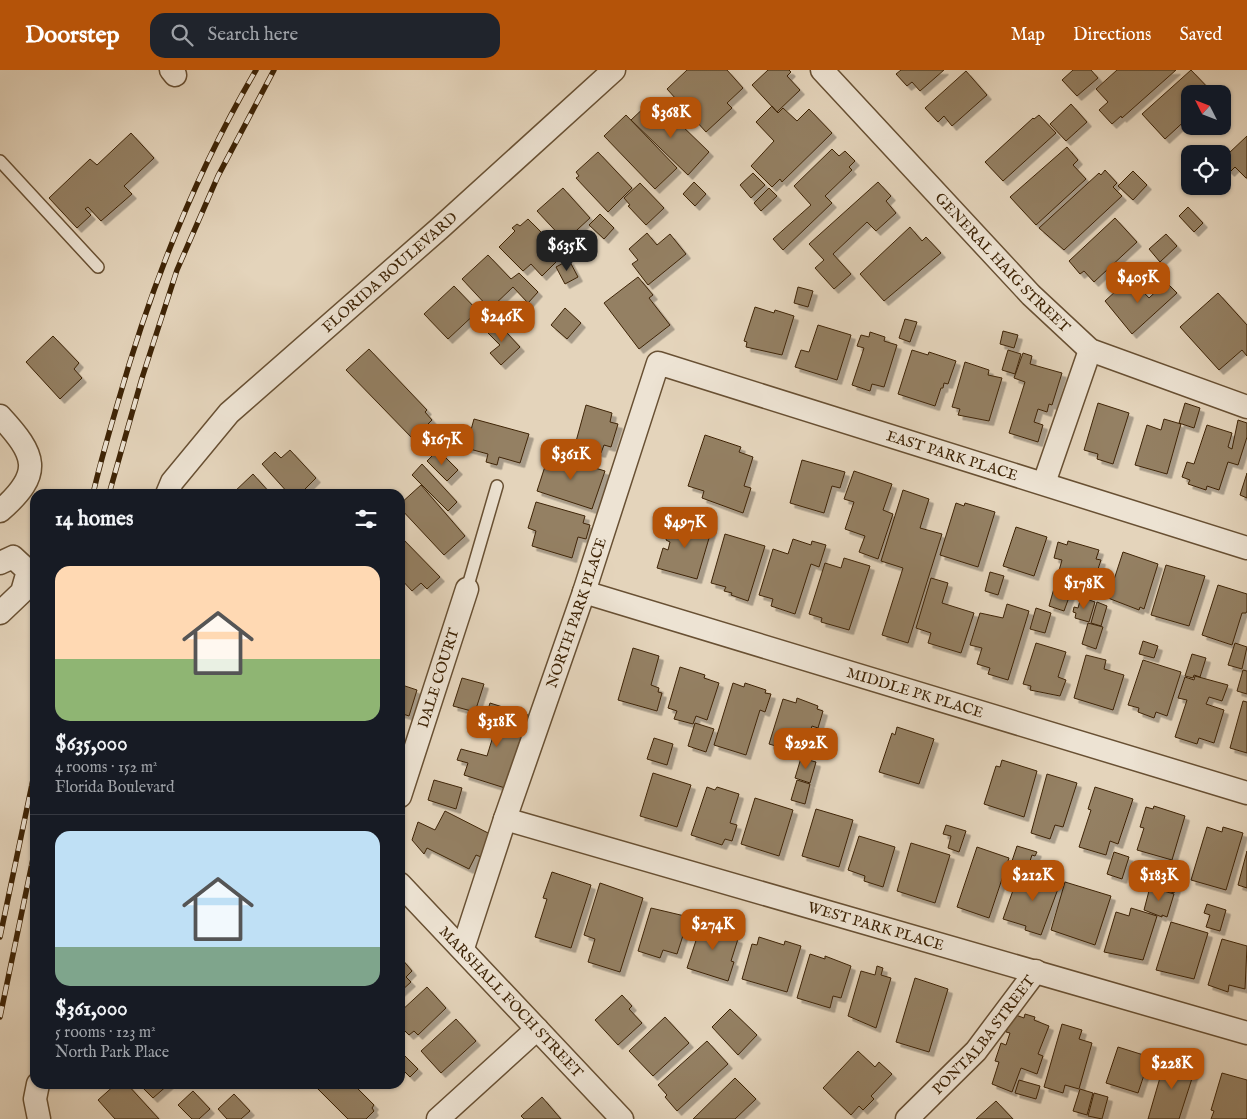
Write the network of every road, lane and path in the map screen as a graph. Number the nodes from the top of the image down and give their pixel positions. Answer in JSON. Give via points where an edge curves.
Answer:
{"nodes":[{"id":1,"x":614,"y":70,"type":"edge"},
{"id":2,"x":822,"y":70,"type":"edge"},
{"id":3,"x":0,"y":161,"type":"edge"},
{"id":4,"x":98,"y":268,"type":"dead end"},
{"id":5,"x":1090,"y":350,"type":"junction"},
{"id":6,"x":658,"y":363,"type":"joint"},
{"id":7,"x":1247,"y":407,"type":"edge"},
{"id":8,"x":0,"y":416,"type":"edge"},
{"id":9,"x":1044,"y":483,"type":"junction"},
{"id":10,"x":497,"y":486,"type":"dead end"},
{"id":11,"x":170,"y":488,"type":"edge"},
{"id":12,"x":0,"y":511,"type":"edge"},
{"id":13,"x":1247,"y":548,"type":"edge"},
{"id":14,"x":0,"y":563,"type":"edge"},
{"id":15,"x":466,"y":589,"type":"joint"},
{"id":16,"x":584,"y":592,"type":"junction"},
{"id":17,"x":0,"y":612,"type":"edge"},
{"id":18,"x":405,"y":780,"type":"edge"},
{"id":19,"x":1247,"y":793,"type":"edge"},
{"id":20,"x":505,"y":819,"type":"junction"},
{"id":21,"x":405,"y":889,"type":"edge"},
{"id":22,"x":463,"y":948,"type":"junction"},
{"id":23,"x":1036,"y":971,"type":"junction"},
{"id":24,"x":537,"y":1029,"type":"junction"},
{"id":25,"x":1247,"y":1034,"type":"edge"},
{"id":26,"x":37,"y":1089,"type":"edge"},
{"id":27,"x":39,"y":1119,"type":"edge"},
{"id":28,"x":438,"y":1119,"type":"edge"},
{"id":29,"x":622,"y":1119,"type":"edge"},
{"id":30,"x":907,"y":1119,"type":"edge"}],
"edges":[{"from":1,"to":11,"type":"street","name":"FLORIDA BOULEVARD","via":[[229,413]]},
{"from":2,"to":5,"type":"street","name":"GENERAL HAIG STREET","via":[[1031,295]]},
{"from":3,"to":4,"type":"lane"},
{"from":5,"to":7,"type":"street"},
{"from":5,"to":9,"type":"street"},
{"from":6,"to":9,"type":"street","name":"EAST PARK PLACE"},
{"from":6,"to":16,"type":"street","name":"NORTH PARK PLACE"},
{"from":8,"to":12,"type":"street","via":[[28,449],[30,466],[27,480],[13,500]]},
{"from":9,"to":13,"type":"street","name":"EAST PARK PLACE"},
{"from":10,"to":15,"type":"lane"},
{"from":14,"to":17,"type":"street","via":[[13,557],[28,571],[22,592]]},
{"from":15,"to":18,"type":"street","name":"DALE COURT"},
{"from":16,"to":19,"type":"street","name":"MIDDLE PK PLACE"},
{"from":16,"to":20,"type":"street","name":"NORTH PARK PLACE"},
{"from":20,"to":22,"type":"street","name":"NORTH PARK PLACE"},
{"from":20,"to":23,"type":"street","name":"WEST PARK PLACE"},
{"from":21,"to":22,"type":"street","name":"MARSHALL FOCH STREET"},
{"from":22,"to":24,"type":"street","name":"MARSHALL FOCH STREET"},
{"from":23,"to":25,"type":"street","name":"WEST PARK PLACE"},
{"from":23,"to":30,"type":"street","name":"PONTALBA STREET","via":[[976,1051]]},
{"from":24,"to":28,"type":"street"},
{"from":24,"to":29,"type":"street","name":"MARSHALL FOCH STREET"},
{"from":26,"to":27,"type":"street","via":[[35,1098]]}]}
